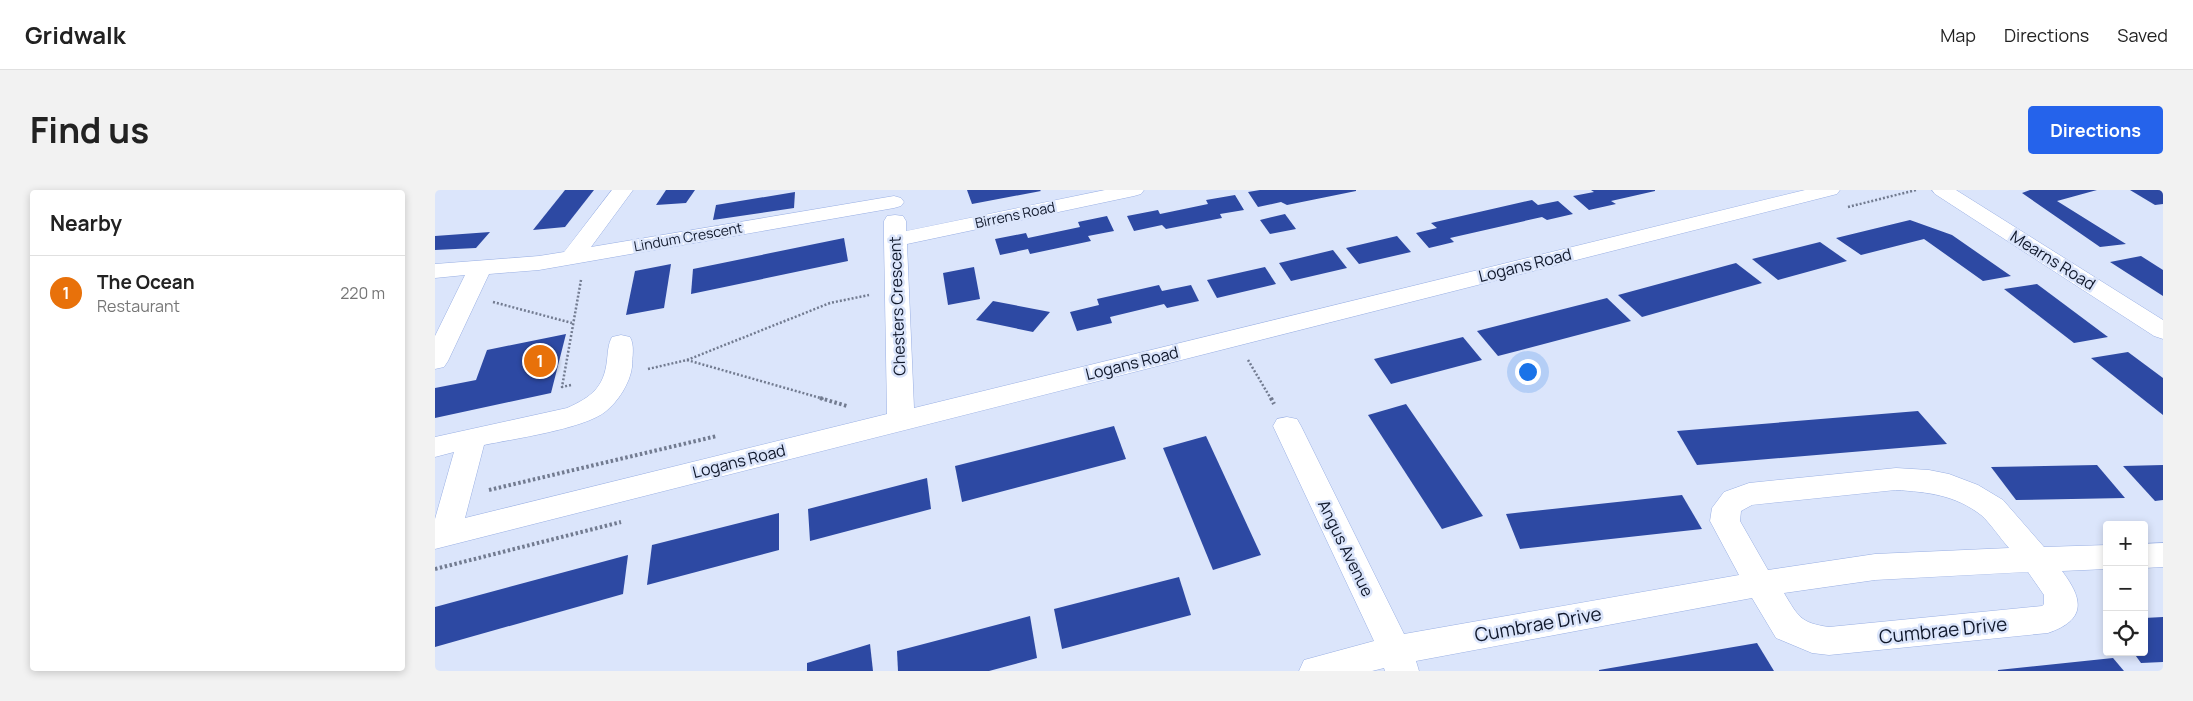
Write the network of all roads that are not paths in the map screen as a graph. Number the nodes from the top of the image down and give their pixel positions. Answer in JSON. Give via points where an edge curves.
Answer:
{"nodes":[{"id":1,"x":623,"y":190,"type":"edge"},
{"id":2,"x":1134,"y":190,"type":"edge"},
{"id":3,"x":1830,"y":190,"type":"edge"},
{"id":4,"x":1942,"y":190,"type":"edge"},
{"id":5,"x":894,"y":196,"type":"edge"},
{"id":6,"x":895,"y":240,"type":"junction"},
{"id":7,"x":579,"y":256,"type":"junction"},
{"id":8,"x":481,"y":267,"type":"junction"},
{"id":9,"x":435,"y":271,"type":"edge"},
{"id":10,"x":2163,"y":330,"type":"edge"},
{"id":11,"x":621,"y":343,"type":"dead end"},
{"id":12,"x":435,"y":361,"type":"edge"},
{"id":13,"x":901,"y":421,"type":"junction"},
{"id":14,"x":1287,"y":426,"type":"road end"},
{"id":15,"x":472,"y":438,"type":"junction"},
{"id":16,"x":435,"y":446,"type":"edge"},
{"id":17,"x":441,"y":536,"type":"edge"},
{"id":18,"x":2163,"y":555,"type":"edge"},
{"id":19,"x":2148,"y":556,"type":"edge"},
{"id":20,"x":2103,"y":557,"type":"edge"},
{"id":21,"x":2037,"y":560,"type":"junction"},
{"id":22,"x":1760,"y":584,"type":"junction"},
{"id":23,"x":1399,"y":661,"type":"edge"},
{"id":24,"x":1316,"y":671,"type":"edge"}],
"edges":[{"from":1,"to":7,"type":"street"},
{"from":2,"to":6,"type":"street","name":"Birrens Road"},
{"from":3,"to":13,"type":"street","name":"Logans Road"},
{"from":4,"to":10,"type":"street","name":"Mearns Road"},
{"from":5,"to":6,"type":"street","name":"Chesters Crescent"},
{"from":5,"to":7,"type":"street","name":"Lindum Crescent"},
{"from":6,"to":13,"type":"street","name":"Chesters Crescent"},
{"from":7,"to":8,"type":"street","name":"Lindum Crescent"},
{"from":8,"to":9,"type":"street","name":"Lindum Crescent"},
{"from":8,"to":12,"type":"street"},
{"from":11,"to":15,"type":"street","via":[[618,374],[608,393],[595,406],[574,416]]},
{"from":13,"to":17,"type":"street","name":"Logans Road"},
{"from":14,"to":23,"type":"street","name":"Angus Avenue"},
{"from":15,"to":16,"type":"street"},
{"from":15,"to":17,"type":"street"},
{"from":18,"to":19,"type":"street"},
{"from":20,"to":21,"type":"street","name":"Cumbrae Drive"},
{"from":21,"to":22,"type":"street","name":"Cumbrae Drive","via":[[1883,567]]},
{"from":21,"to":22,"type":"street","name":"Cumbrae Drive","via":[[2060,593],[2061,611],[2049,619],[1829,641],[1812,639],[1788,628]]},
{"from":21,"to":22,"type":"street","name":"Cumbrae Drive","via":[[1992,508],[1968,493],[1929,481],[1896,478],[1749,494],[1734,500],[1727,508],[1725,521]]},
{"from":22,"to":23,"type":"street","name":"Cumbrae Drive"},
{"from":23,"to":24,"type":"street","name":"Cumbrae Drive"}]}
